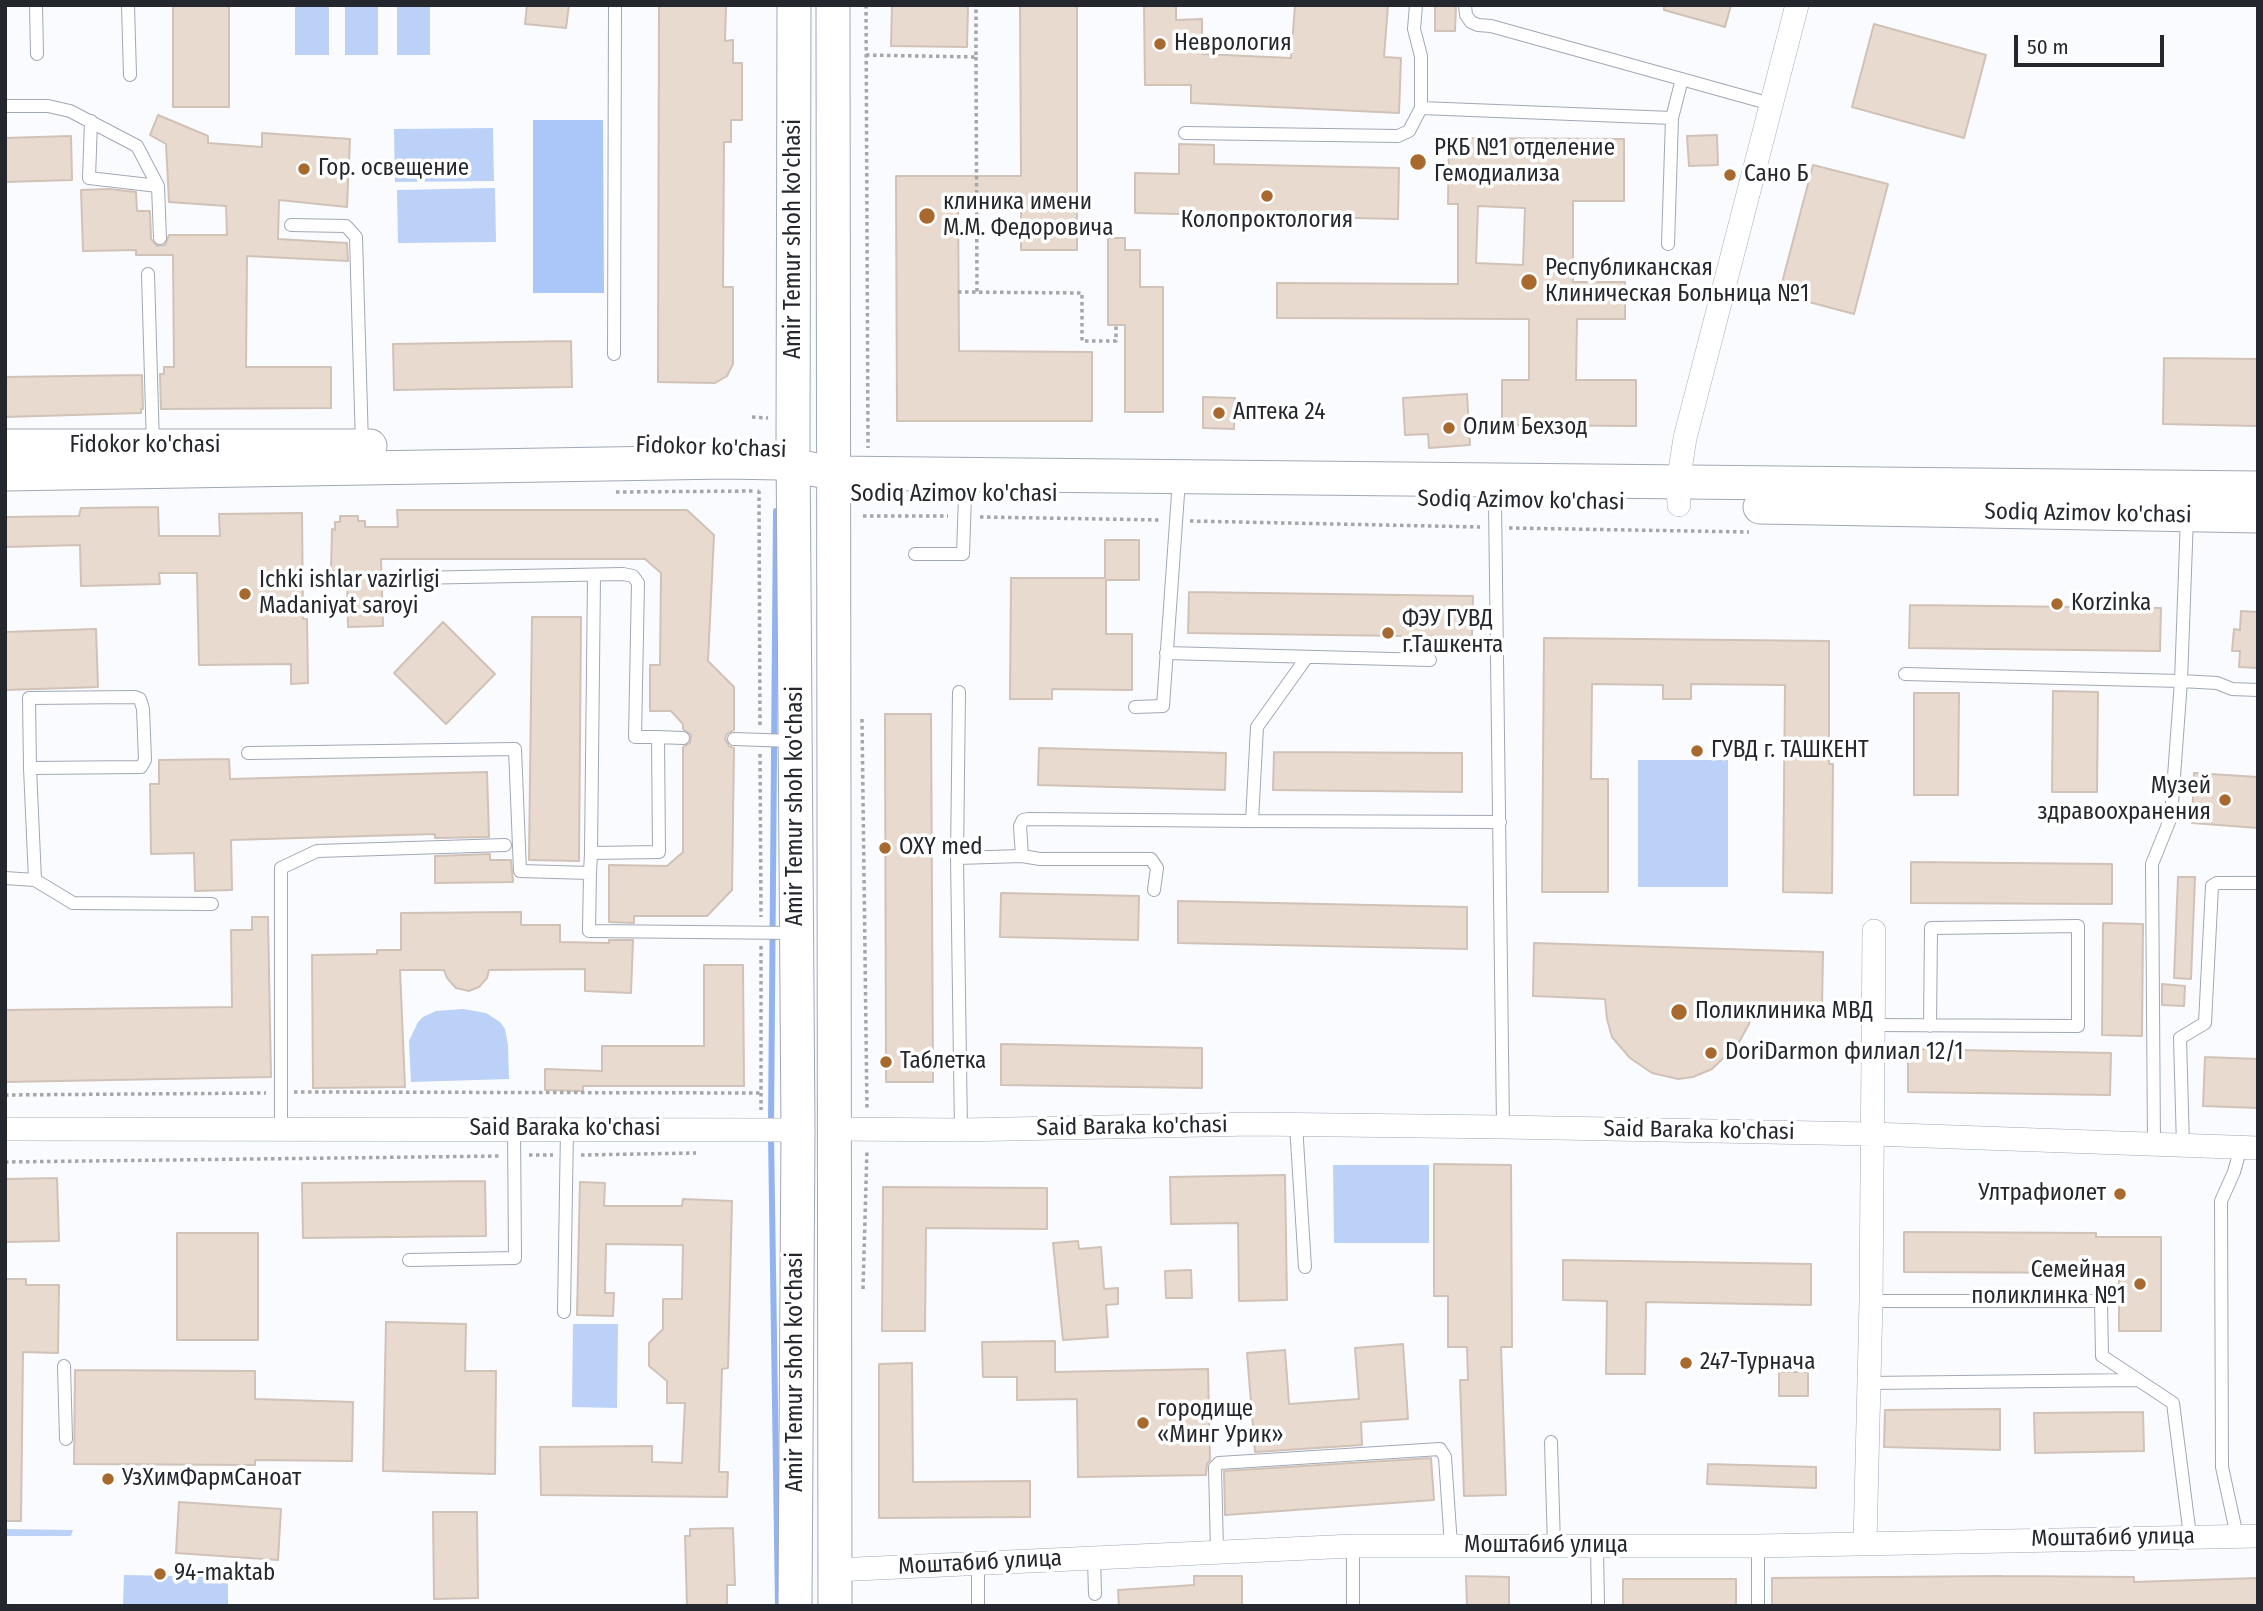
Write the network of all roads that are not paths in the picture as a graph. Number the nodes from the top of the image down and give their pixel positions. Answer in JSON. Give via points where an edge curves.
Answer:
{"nodes":[{"id":1,"x":36,"y":5,"type":"edge"},
{"id":2,"x":128,"y":5,"type":"edge"},
{"id":3,"x":615,"y":5,"type":"edge"},
{"id":4,"x":794,"y":5,"type":"edge"},
{"id":5,"x":833,"y":5,"type":"edge"},
{"id":6,"x":1416,"y":5,"type":"edge"},
{"id":7,"x":1465,"y":5,"type":"edge"},
{"id":8,"x":1797,"y":5,"type":"edge"},
{"id":9,"x":37,"y":54,"type":"dead end"},
{"id":10,"x":130,"y":75,"type":"dead end"},
{"id":11,"x":1682,"y":79,"type":"junction"},
{"id":12,"x":1770,"y":104,"type":"junction"},
{"id":13,"x":5,"y":106,"type":"edge"},
{"id":14,"x":1421,"y":108,"type":"junction"},
{"id":15,"x":1672,"y":118,"type":"junction"},
{"id":16,"x":91,"y":121,"type":"junction"},
{"id":17,"x":1185,"y":133,"type":"dead end"},
{"id":18,"x":158,"y":186,"type":"junction"},
{"id":19,"x":290,"y":225,"type":"dead end"},
{"id":20,"x":160,"y":238,"type":"dead end"},
{"id":21,"x":1668,"y":244,"type":"dead end"},
{"id":22,"x":148,"y":274,"type":"dead end"},
{"id":23,"x":614,"y":354,"type":"dead end"},
{"id":24,"x":5,"y":446,"type":"edge"},
{"id":25,"x":153,"y":446,"type":"junction"},
{"id":26,"x":362,"y":446,"type":"junction"},
{"id":27,"x":794,"y":457,"type":"junction"},
{"id":28,"x":5,"y":474,"type":"edge"},
{"id":29,"x":833,"y":484,"type":"junction"},
{"id":30,"x":2258,"y":488,"type":"edge"},
{"id":31,"x":1678,"y":494,"type":"junction"},
{"id":32,"x":1494,"y":503,"type":"junction"},
{"id":33,"x":965,"y":506,"type":"junction"},
{"id":34,"x":1177,"y":508,"type":"junction"},
{"id":35,"x":2258,"y":516,"type":"edge"},
{"id":36,"x":2186,"y":517,"type":"junction"},
{"id":37,"x":915,"y":554,"type":"dead end"},
{"id":38,"x":594,"y":575,"type":"junction"},
{"id":39,"x":411,"y":578,"type":"dead end"},
{"id":40,"x":1166,"y":653,"type":"junction"},
{"id":41,"x":1307,"y":657,"type":"junction"},
{"id":42,"x":1430,"y":660,"type":"dead end"},
{"id":43,"x":1905,"y":674,"type":"dead end"},
{"id":44,"x":2181,"y":681,"type":"junction"},
{"id":45,"x":2258,"y":690,"type":"edge"},
{"id":46,"x":959,"y":692,"type":"dead end"},
{"id":47,"x":1135,"y":707,"type":"dead end"},
{"id":48,"x":658,"y":737,"type":"junction"},
{"id":49,"x":683,"y":738,"type":"dead end"},
{"id":50,"x":734,"y":739,"type":"dead end"},
{"id":51,"x":776,"y":740,"type":"junction"},
{"id":52,"x":248,"y":753,"type":"dead end"},
{"id":53,"x":30,"y":768,"type":"junction"},
{"id":54,"x":1252,"y":821,"type":"junction"},
{"id":55,"x":1500,"y":822,"type":"junction"},
{"id":56,"x":505,"y":845,"type":"dead end"},
{"id":57,"x":591,"y":853,"type":"junction"},
{"id":58,"x":1022,"y":856,"type":"junction"},
{"id":59,"x":957,"y":858,"type":"junction"},
{"id":60,"x":590,"y":873,"type":"junction"},
{"id":61,"x":5,"y":878,"type":"edge"},
{"id":62,"x":35,"y":880,"type":"junction"},
{"id":63,"x":2258,"y":883,"type":"edge"},
{"id":64,"x":1154,"y":890,"type":"dead end"},
{"id":65,"x":212,"y":904,"type":"dead end"},
{"id":66,"x":1874,"y":931,"type":"dead end"},
{"id":67,"x":776,"y":933,"type":"junction"},
{"id":68,"x":1873,"y":1026,"type":"junction"},
{"id":69,"x":1930,"y":1026,"type":"junction"},
{"id":70,"x":1296,"y":1125,"type":"junction"},
{"id":71,"x":1503,"y":1127,"type":"junction"},
{"id":72,"x":5,"y":1129,"type":"edge"},
{"id":73,"x":281,"y":1129,"type":"junction"},
{"id":74,"x":514,"y":1129,"type":"junction"},
{"id":75,"x":567,"y":1129,"type":"junction"},
{"id":76,"x":834,"y":1129,"type":"junction"},
{"id":77,"x":798,"y":1130,"type":"junction"},
{"id":78,"x":961,"y":1130,"type":"junction"},
{"id":79,"x":1872,"y":1134,"type":"junction"},
{"id":80,"x":2154,"y":1144,"type":"junction"},
{"id":81,"x":2183,"y":1146,"type":"junction"},
{"id":82,"x":2249,"y":1148,"type":"edge"},
{"id":83,"x":410,"y":1260,"type":"dead end"},
{"id":84,"x":1305,"y":1267,"type":"dead end"},
{"id":85,"x":1871,"y":1301,"type":"junction"},
{"id":86,"x":564,"y":1312,"type":"dead end"},
{"id":87,"x":64,"y":1366,"type":"dead end"},
{"id":88,"x":2139,"y":1380,"type":"junction"},
{"id":89,"x":1869,"y":1383,"type":"junction"},
{"id":90,"x":66,"y":1439,"type":"dead end"},
{"id":91,"x":1551,"y":1442,"type":"dead end"},
{"id":92,"x":2190,"y":1536,"type":"junction"},
{"id":93,"x":2247,"y":1536,"type":"edge"},
{"id":94,"x":1865,"y":1543,"type":"junction"},
{"id":95,"x":1353,"y":1546,"type":"junction"},
{"id":96,"x":1451,"y":1546,"type":"junction"},
{"id":97,"x":1553,"y":1546,"type":"junction"},
{"id":98,"x":1597,"y":1546,"type":"junction"},
{"id":99,"x":1758,"y":1546,"type":"junction"},
{"id":100,"x":1217,"y":1552,"type":"junction"},
{"id":101,"x":1094,"y":1558,"type":"junction"},
{"id":102,"x":978,"y":1563,"type":"junction"},
{"id":103,"x":795,"y":1569,"type":"junction"},
{"id":104,"x":835,"y":1570,"type":"junction"},
{"id":105,"x":1095,"y":1594,"type":"dead end"},
{"id":106,"x":795,"y":1606,"type":"edge"},
{"id":107,"x":835,"y":1606,"type":"edge"},
{"id":108,"x":978,"y":1606,"type":"edge"},
{"id":109,"x":1353,"y":1606,"type":"edge"},
{"id":110,"x":1598,"y":1606,"type":"edge"},
{"id":111,"x":1758,"y":1606,"type":"edge"}],
"edges":[{"from":1,"to":9,"type":"lane"},
{"from":2,"to":10,"type":"lane"},
{"from":3,"to":23,"type":"lane"},
{"from":4,"to":27,"type":"main road","name":"Amir Temur shoh ko'chasi"},
{"from":5,"to":29,"type":"main road","name":"Amir Temur shoh ko'chasi"},
{"from":6,"to":14,"type":"lane","via":[[1413,29],[1421,56]]},
{"from":7,"to":11,"type":"lane","via":[[1466,15],[1478,25]]},
{"from":8,"to":12,"type":"street"},
{"from":11,"to":12,"type":"lane"},
{"from":11,"to":15,"type":"lane"},
{"from":12,"to":31,"type":"street","via":[[1685,438]]},
{"from":13,"to":16,"type":"lane","via":[[48,106]]},
{"from":14,"to":15,"type":"lane"},
{"from":14,"to":17,"type":"lane","via":[[1409,131],[1398,135]]},
{"from":15,"to":21,"type":"lane"},
{"from":16,"to":18,"type":"lane","via":[[137,146]]},
{"from":16,"to":18,"type":"lane","via":[[89,178]]},
{"from":18,"to":20,"type":"lane"},
{"from":19,"to":26,"type":"lane","via":[[346,226],[356,237]]},
{"from":22,"to":25,"type":"lane"},
{"from":24,"to":25,"type":"main road","name":"Fidokor ko'chasi"},
{"from":25,"to":26,"type":"main road","name":"Fidokor ko'chasi"},
{"from":26,"to":27,"type":"main road","name":"Fidokor ko'chasi"},
{"from":27,"to":28,"type":"main road","name":"Fidokor ko'chasi","via":[[779,463]]},
{"from":27,"to":29,"type":"main road","name":"Fidokor ko'chasi"},
{"from":27,"to":51,"type":"main road","name":"Amir Temur shoh ko'chasi"},
{"from":29,"to":32,"type":"main road","name":"Sodiq Azimov ko'chasi"},
{"from":29,"to":33,"type":"main road","name":"Sodiq Azimov ko'chasi"},
{"from":29,"to":76,"type":"main road","name":"Amir Temur shoh ko'chasi"},
{"from":30,"to":31,"type":"main road","name":"Sodiq Azimov ko'chasi"},
{"from":31,"to":32,"type":"main road","name":"Sodiq Azimov ko'chasi"},
{"from":31,"to":36,"type":"main road","name":"Sodiq Azimov ko'chasi"},
{"from":32,"to":34,"type":"main road","name":"Sodiq Azimov ko'chasi"},
{"from":32,"to":55,"type":"lane"},
{"from":33,"to":34,"type":"main road","name":"Sodiq Azimov ko'chasi"},
{"from":33,"to":37,"type":"lane","via":[[963,554]]},
{"from":34,"to":40,"type":"lane"},
{"from":35,"to":36,"type":"main road","name":"Sodiq Azimov ko'chasi"},
{"from":36,"to":44,"type":"lane"},
{"from":38,"to":39,"type":"lane"},
{"from":38,"to":48,"type":"lane","via":[[624,574],[638,583],[635,737]]},
{"from":38,"to":57,"type":"lane"},
{"from":40,"to":41,"type":"lane"},
{"from":40,"to":47,"type":"lane","via":[[1163,706]]},
{"from":41,"to":42,"type":"lane"},
{"from":41,"to":54,"type":"lane","via":[[1257,727]]},
{"from":43,"to":44,"type":"lane"},
{"from":44,"to":45,"type":"lane"},
{"from":44,"to":80,"type":"lane","via":[[2171,817],[2152,864]]},
{"from":46,"to":59,"type":"lane"},
{"from":48,"to":49,"type":"lane"},
{"from":48,"to":57,"type":"lane","via":[[659,852]]},
{"from":50,"to":51,"type":"lane"},
{"from":51,"to":67,"type":"main road","name":"Amir Temur shoh ko'chasi"},
{"from":52,"to":60,"type":"lane","via":[[515,749],[520,871]]},
{"from":53,"to":53,"type":"lane","via":[[141,767],[145,760],[140,699],[29,698]]},
{"from":53,"to":62,"type":"lane"},
{"from":54,"to":55,"type":"lane"},
{"from":54,"to":58,"type":"lane","via":[[1028,819],[1020,827]]},
{"from":55,"to":71,"type":"lane"},
{"from":56,"to":73,"type":"lane","via":[[317,851],[281,868]]},
{"from":57,"to":60,"type":"lane"},
{"from":58,"to":59,"type":"lane"},
{"from":58,"to":64,"type":"lane","via":[[1151,859],[1157,868]]},
{"from":59,"to":78,"type":"lane"},
{"from":60,"to":67,"type":"lane","via":[[589,931]]},
{"from":61,"to":62,"type":"lane"},
{"from":62,"to":65,"type":"lane","via":[[73,904]]},
{"from":63,"to":81,"type":"lane","via":[[2211,886],[2205,1023],[2180,1038]]},
{"from":66,"to":68,"type":"street"},
{"from":67,"to":77,"type":"main road","name":"Amir Temur shoh ko'chasi"},
{"from":68,"to":69,"type":"lane"},
{"from":68,"to":79,"type":"street"},
{"from":69,"to":69,"type":"lane","via":[[2078,1026],[2078,926],[1931,928]]},
{"from":70,"to":71,"type":"street","name":"Said Baraka ko'chasi"},
{"from":70,"to":78,"type":"street","name":"Said Baraka ko'chasi"},
{"from":70,"to":84,"type":"lane"},
{"from":71,"to":79,"type":"street","name":"Said Baraka ko'chasi"},
{"from":72,"to":73,"type":"street","name":"Said Baraka ko'chasi"},
{"from":73,"to":74,"type":"street","name":"Said Baraka ko'chasi"},
{"from":74,"to":75,"type":"street","name":"Said Baraka ko'chasi"},
{"from":74,"to":83,"type":"lane","via":[[515,1258]]},
{"from":75,"to":77,"type":"street","name":"Said Baraka ko'chasi"},
{"from":75,"to":86,"type":"lane"},
{"from":76,"to":77,"type":"main road","name":"Said Baraka ko'chasi"},
{"from":76,"to":78,"type":"street","name":"Said Baraka ko'chasi"},
{"from":76,"to":104,"type":"main road","name":"Amir Temur shoh ko'chasi"},
{"from":77,"to":103,"type":"main road","name":"Amir Temur shoh ko'chasi"},
{"from":79,"to":80,"type":"street","name":"Said Baraka ko'chasi"},
{"from":79,"to":85,"type":"street"},
{"from":80,"to":81,"type":"street","name":"Said Baraka ko'chasi"},
{"from":81,"to":82,"type":"street","name":"Said Baraka ko'chasi"},
{"from":82,"to":93,"type":"lane","via":[[2221,1201],[2222,1467]]},
{"from":85,"to":88,"type":"lane","via":[[2101,1301],[2102,1356]]},
{"from":85,"to":89,"type":"street"},
{"from":87,"to":90,"type":"lane"},
{"from":88,"to":89,"type":"lane"},
{"from":88,"to":92,"type":"lane","via":[[2173,1403]]},
{"from":89,"to":94,"type":"street"},
{"from":91,"to":97,"type":"lane"},
{"from":92,"to":93,"type":"street","name":"Моштабиб улица"},
{"from":92,"to":94,"type":"street","name":"Моштабиб улица"},
{"from":94,"to":99,"type":"street","name":"Моштабиб улица"},
{"from":95,"to":96,"type":"street","name":"Моштабиб улица"},
{"from":95,"to":100,"type":"street","name":"Моштабиб улица"},
{"from":95,"to":109,"type":"lane"},
{"from":96,"to":97,"type":"street","name":"Моштабиб улица"},
{"from":96,"to":100,"type":"lane","via":[[1445,1457],[1440,1449],[1219,1463],[1215,1468]]},
{"from":97,"to":98,"type":"street","name":"Моштабиб улица"},
{"from":98,"to":99,"type":"street","name":"Моштабиб улица"},
{"from":98,"to":110,"type":"lane"},
{"from":99,"to":111,"type":"lane"},
{"from":100,"to":101,"type":"street","name":"Моштабиб улица"},
{"from":101,"to":102,"type":"street","name":"Моштабиб улица"},
{"from":101,"to":105,"type":"lane"},
{"from":102,"to":104,"type":"street","name":"Моштабиб улица"},
{"from":102,"to":108,"type":"lane"},
{"from":103,"to":104,"type":"main road"},
{"from":103,"to":106,"type":"main road","name":"Amir Temur shoh ko'chasi"},
{"from":104,"to":107,"type":"main road","name":"Amir Temur shoh ko'chasi"}]}
